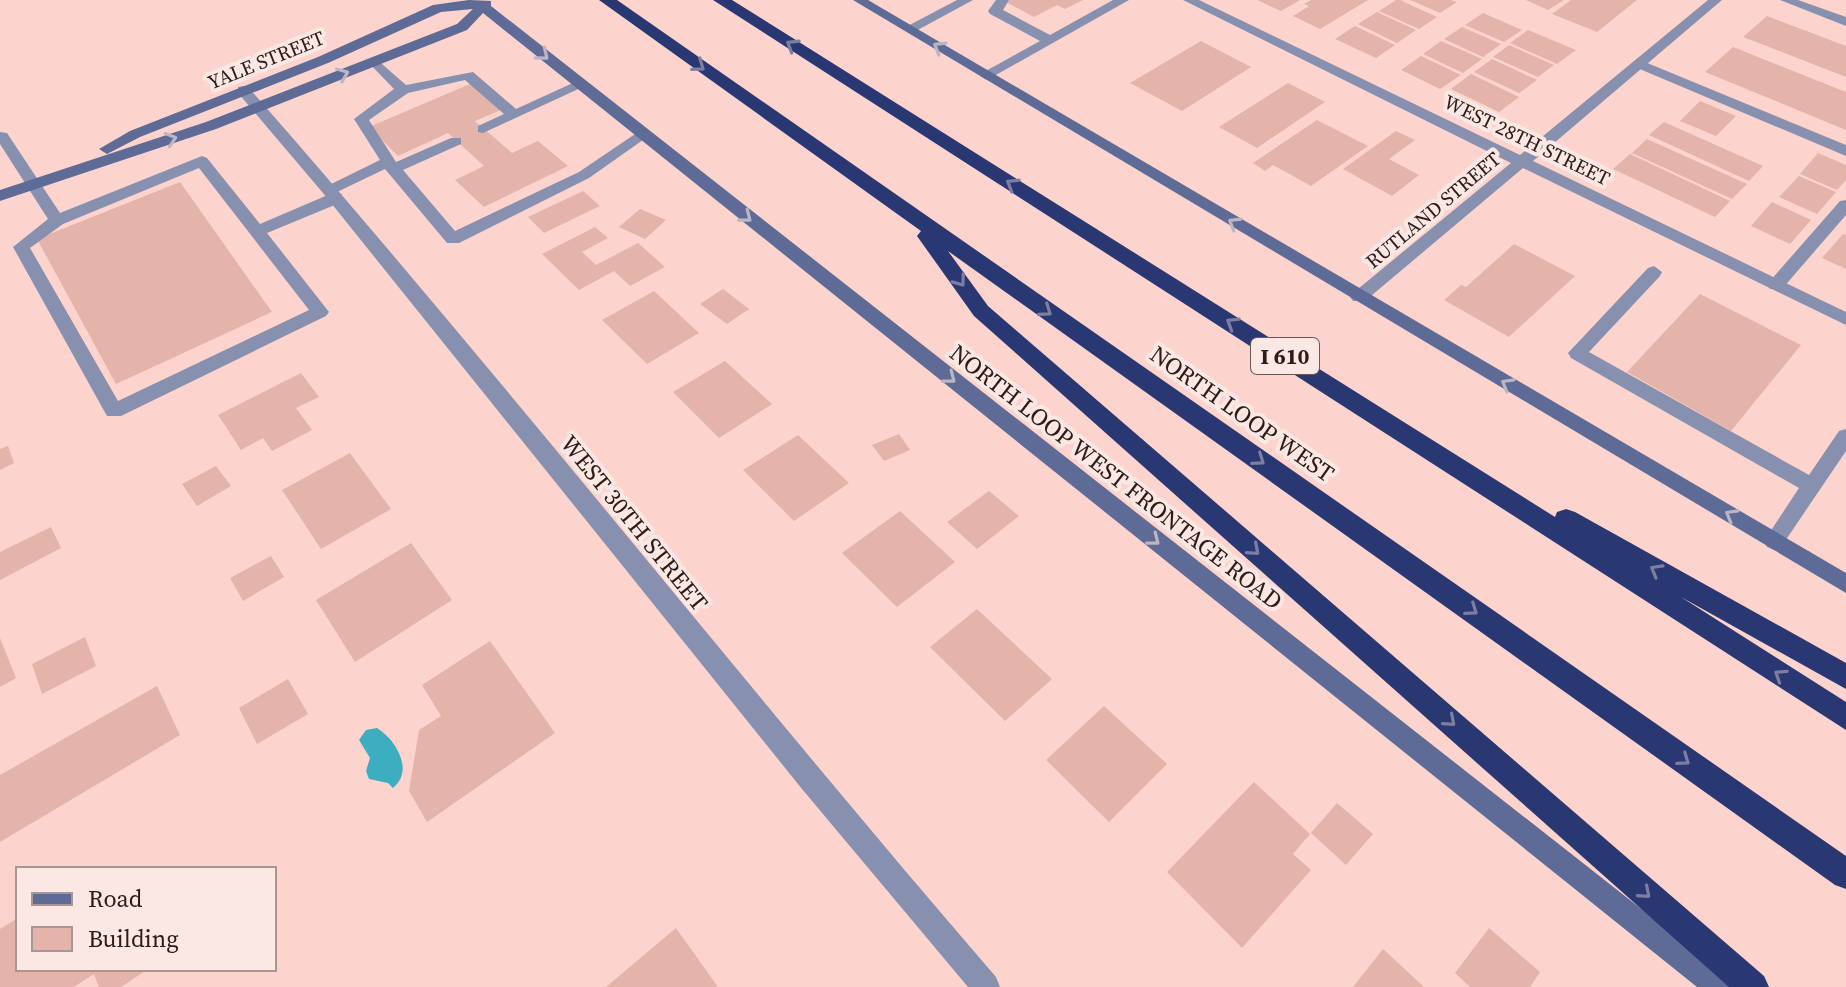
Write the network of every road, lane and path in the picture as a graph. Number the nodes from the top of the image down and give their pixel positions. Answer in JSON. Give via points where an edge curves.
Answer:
{"nodes":[{"id":1,"x":607,"y":0,"type":"edge"},
{"id":2,"x":721,"y":0,"type":"edge"},
{"id":3,"x":859,"y":0,"type":"edge"},
{"id":4,"x":967,"y":0,"type":"edge"},
{"id":5,"x":1122,"y":0,"type":"edge"},
{"id":6,"x":1189,"y":0,"type":"edge"},
{"id":7,"x":1716,"y":0,"type":"edge"},
{"id":8,"x":1786,"y":0,"type":"edge"},
{"id":9,"x":485,"y":2,"type":"edge"},
{"id":10,"x":999,"y":5,"type":"edge"},
{"id":11,"x":1846,"y":22,"type":"edge"},
{"id":12,"x":909,"y":29,"type":"junction"},
{"id":13,"x":1050,"y":41,"type":"junction"},
{"id":14,"x":374,"y":61,"type":"junction"},
{"id":15,"x":1640,"y":64,"type":"junction"},
{"id":16,"x":987,"y":76,"type":"junction"},
{"id":17,"x":580,"y":85,"type":"junction"},
{"id":18,"x":243,"y":90,"type":"junction"},
{"id":19,"x":403,"y":90,"type":"junction"},
{"id":20,"x":259,"y":107,"type":"junction"},
{"id":21,"x":514,"y":115,"type":"junction"},
{"id":22,"x":483,"y":129,"type":"dead end"},
{"id":23,"x":643,"y":135,"type":"junction"},
{"id":24,"x":2,"y":136,"type":"dead end"},
{"id":25,"x":456,"y":141,"type":"dead end"},
{"id":26,"x":1846,"y":151,"type":"edge"},
{"id":27,"x":1524,"y":161,"type":"junction"},
{"id":28,"x":391,"y":166,"type":"junction"},
{"id":29,"x":70,"y":169,"type":"junction"},
{"id":30,"x":34,"y":182,"type":"junction"},
{"id":31,"x":332,"y":193,"type":"junction"},
{"id":32,"x":0,"y":196,"type":"edge"},
{"id":33,"x":1846,"y":205,"type":"edge"},
{"id":34,"x":913,"y":218,"type":"junction"},
{"id":35,"x":57,"y":220,"type":"junction"},
{"id":36,"x":257,"y":231,"type":"junction"},
{"id":37,"x":1654,"y":272,"type":"dead end"},
{"id":38,"x":1776,"y":285,"type":"junction"},
{"id":39,"x":1359,"y":297,"type":"junction"},
{"id":40,"x":1846,"y":319,"type":"edge"},
{"id":41,"x":1344,"y":394,"type":"junction"},
{"id":42,"x":1846,"y":436,"type":"edge"},
{"id":43,"x":1812,"y":486,"type":"junction"},
{"id":44,"x":1774,"y":541,"type":"junction"},
{"id":45,"x":1846,"y":584,"type":"edge"},
{"id":46,"x":1846,"y":677,"type":"edge"},
{"id":47,"x":1846,"y":717,"type":"edge"},
{"id":48,"x":1846,"y":874,"type":"edge"},
{"id":49,"x":986,"y":987,"type":"edge"},
{"id":50,"x":1718,"y":987,"type":"edge"},
{"id":51,"x":1753,"y":987,"type":"edge"}],
"edges":[{"from":1,"to":34,"type":"highway","name":"NORTH LOOP WEST","one_way":true},
{"from":41,"to":2,"type":"highway","number":"I 610","one_way":true},
{"from":3,"to":12,"type":"main road"},
{"from":4,"to":12,"type":"street"},
{"from":5,"to":13,"type":"street"},
{"from":6,"to":27,"type":"street","name":"WEST 28TH STREET"},
{"from":7,"to":15,"type":"street","name":"RUTLAND STREET"},
{"from":8,"to":11,"type":"street"},
{"from":9,"to":14,"type":"main road","name":"YALE STREET","via":[[462,27]]},
{"from":9,"to":17,"type":"main road","name":"NORTH LOOP WEST FRONTAGE ROAD","one_way":true},
{"from":9,"to":18,"type":"main road","name":"YALE STREET","via":[[438,8]]},
{"from":10,"to":13,"type":"street"},
{"from":16,"to":12,"type":"main road","one_way":true},
{"from":13,"to":16,"type":"street"},
{"from":14,"to":19,"type":"street"},
{"from":20,"to":14,"type":"main road","name":"YALE STREET","one_way":true},
{"from":15,"to":26,"type":"street"},
{"from":15,"to":27,"type":"street","name":"RUTLAND STREET"},
{"from":39,"to":16,"type":"main road","one_way":true},
{"from":17,"to":21,"type":"street"},
{"from":17,"to":23,"type":"main road","name":"NORTH LOOP WEST FRONTAGE ROAD"},
{"from":18,"to":20,"type":"street","name":"WEST 30TH STREET"},
{"from":18,"to":29,"type":"main road","name":"YALE STREET","via":[[135,134]]},
{"from":19,"to":21,"type":"street","via":[[468,75]]},
{"from":19,"to":28,"type":"street","via":[[361,119]]},
{"from":29,"to":20,"type":"main road","name":"YALE STREET","one_way":true},
{"from":20,"to":31,"type":"street","name":"WEST 30TH STREET"},
{"from":21,"to":22,"type":"street"},
{"from":23,"to":28,"type":"street","via":[[584,175],[453,239]]},
{"from":23,"to":50,"type":"main road","name":"NORTH LOOP WEST FRONTAGE ROAD","one_way":true},
{"from":24,"to":30,"type":"street"},
{"from":25,"to":28,"type":"street"},
{"from":27,"to":38,"type":"street","name":"WEST 28TH STREET"},
{"from":27,"to":39,"type":"street","name":"RUTLAND STREET"},
{"from":28,"to":31,"type":"street"},
{"from":29,"to":30,"type":"main road","name":"YALE STREET"},
{"from":30,"to":32,"type":"main road","name":"YALE STREET"},
{"from":30,"to":35,"type":"street"},
{"from":31,"to":36,"type":"street"},
{"from":31,"to":49,"type":"street","name":"WEST 30TH STREET","via":[[801,769]]},
{"from":33,"to":38,"type":"street"},
{"from":34,"to":48,"type":"highway","name":"NORTH LOOP WEST","one_way":true},
{"from":34,"to":51,"type":"highway","one_way":true,"via":[[981,311]]},
{"from":35,"to":36,"type":"street","via":[[202,161]]},
{"from":35,"to":36,"type":"street","via":[[21,247],[114,411],[320,312]]},
{"from":37,"to":43,"type":"street","via":[[1577,353]]},
{"from":38,"to":40,"type":"street","name":"WEST 28TH STREET"},
{"from":44,"to":39,"type":"main road","one_way":true},
{"from":46,"to":41,"type":"highway","one_way":true},
{"from":47,"to":41,"type":"highway","number":"I 610","one_way":true},
{"from":42,"to":43,"type":"street"},
{"from":43,"to":44,"type":"street"},
{"from":44,"to":45,"type":"main road"}]}
